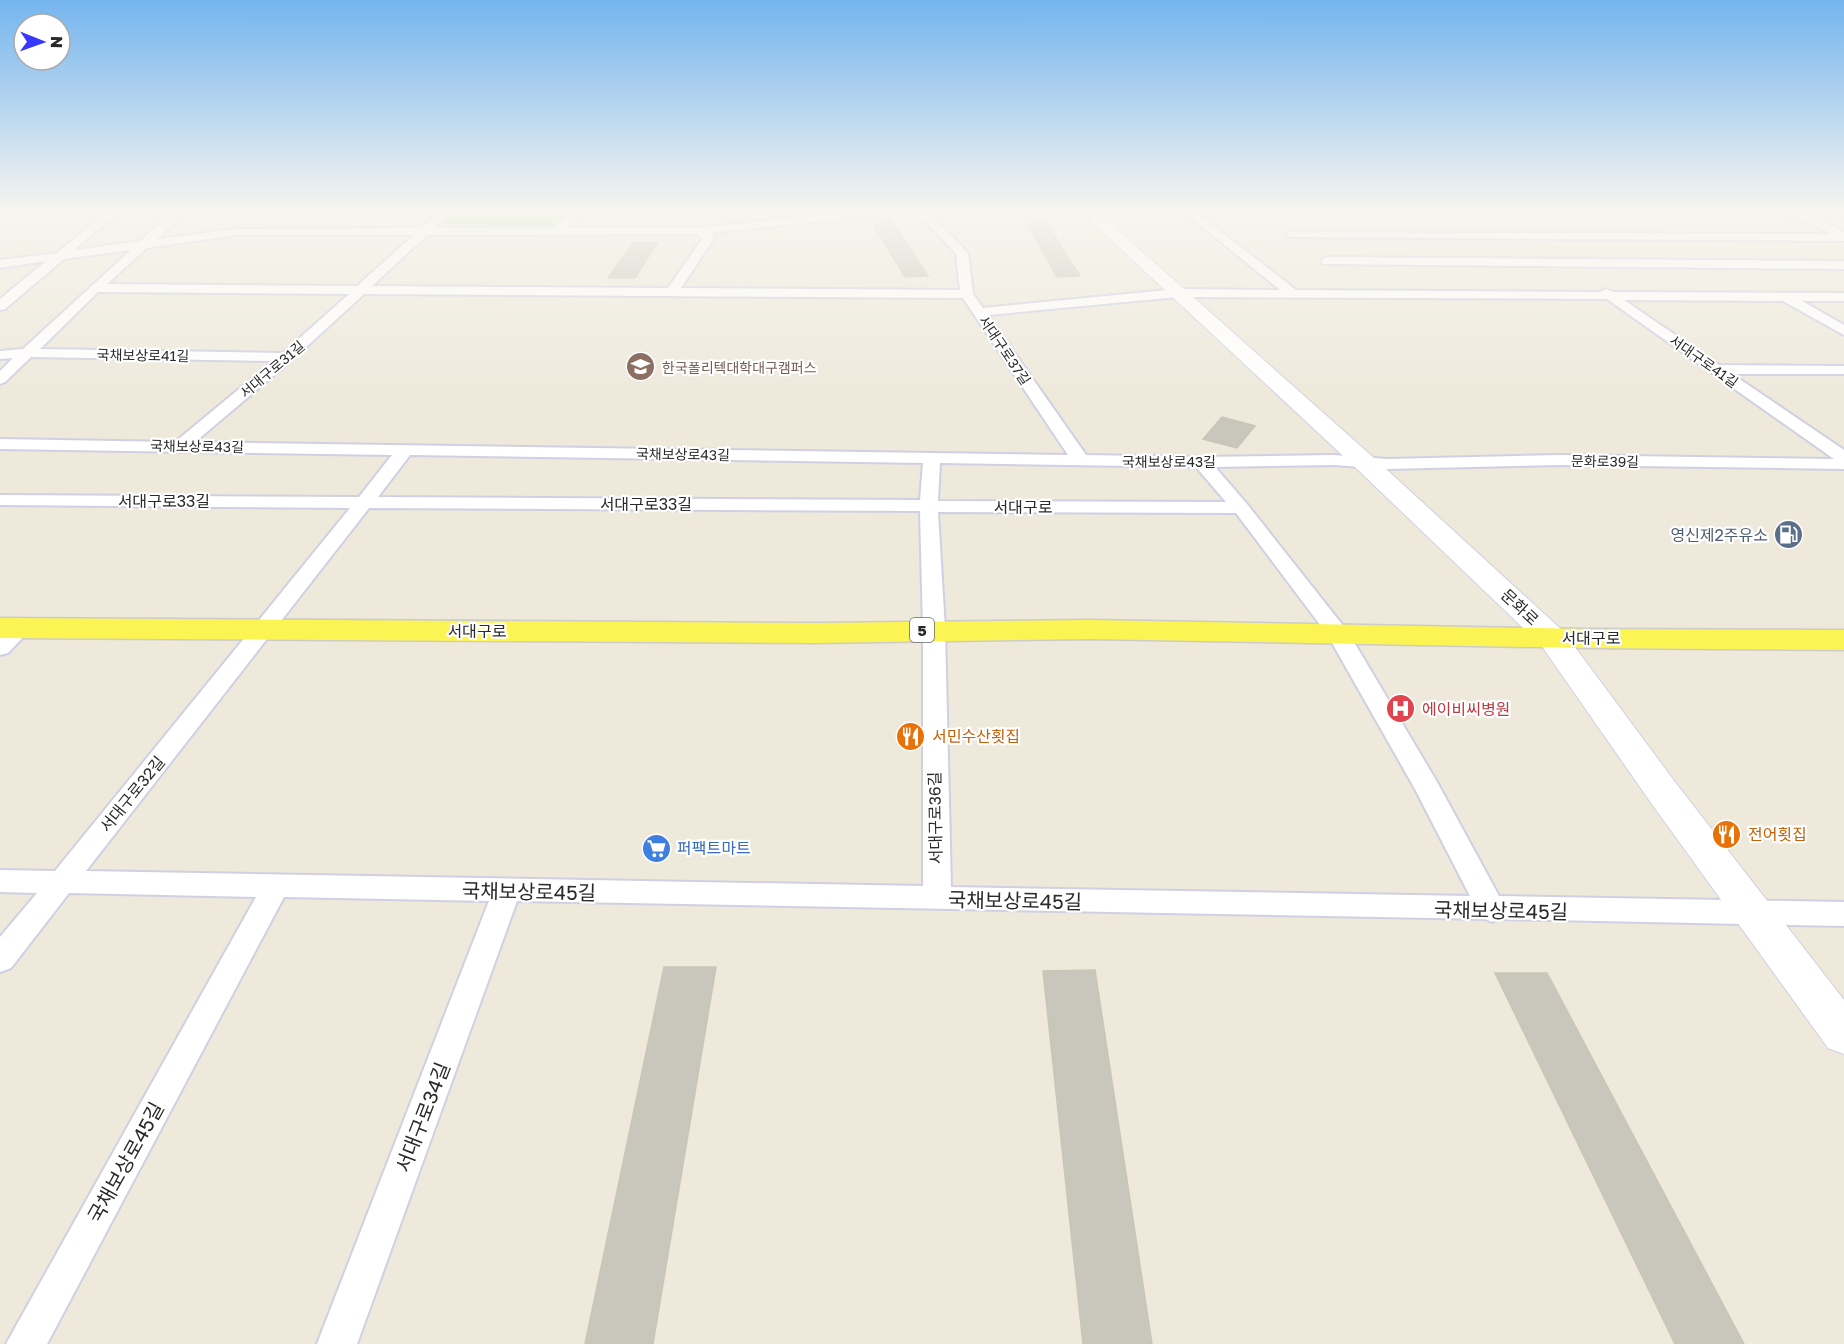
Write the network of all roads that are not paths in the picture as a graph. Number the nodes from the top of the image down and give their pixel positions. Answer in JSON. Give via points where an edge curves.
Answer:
{"nodes":[{"id":1,"x":43,"y":271,"type":"edge"},
{"id":2,"x":115,"y":271,"type":"edge"},
{"id":3,"x":381,"y":271,"type":"edge"},
{"id":4,"x":686,"y":271,"type":"edge"},
{"id":5,"x":964,"y":271,"type":"edge"},
{"id":6,"x":1153,"y":271,"type":"edge"},
{"id":7,"x":1264,"y":271,"type":"edge"},
{"id":8,"x":1339,"y":271,"type":"edge"},
{"id":9,"x":1576,"y":271,"type":"edge"},
{"id":10,"x":95,"y":288,"type":"junction"},
{"id":11,"x":362,"y":288,"type":"junction"},
{"id":12,"x":672,"y":292,"type":"junction"},
{"id":13,"x":1178,"y":293,"type":"junction"},
{"id":14,"x":1292,"y":293,"type":"junction"},
{"id":15,"x":967,"y":294,"type":"junction"},
{"id":16,"x":1370,"y":294,"type":"junction"},
{"id":17,"x":1609,"y":295,"type":"junction"},
{"id":18,"x":1785,"y":296,"type":"junction"},
{"id":19,"x":1844,"y":297,"type":"edge"},
{"id":20,"x":0,"y":306,"type":"edge"},
{"id":21,"x":979,"y":312,"type":"junction"},
{"id":22,"x":1844,"y":331,"type":"edge"},
{"id":23,"x":27,"y":353,"type":"junction"},
{"id":24,"x":0,"y":356,"type":"edge"},
{"id":25,"x":287,"y":357,"type":"junction"},
{"id":26,"x":1715,"y":369,"type":"junction"},
{"id":27,"x":1844,"y":370,"type":"edge"},
{"id":28,"x":0,"y":379,"type":"edge"},
{"id":29,"x":0,"y":444,"type":"edge"},
{"id":30,"x":180,"y":446,"type":"junction"},
{"id":31,"x":406,"y":449,"type":"junction"},
{"id":32,"x":932,"y":458,"type":"junction"},
{"id":33,"x":1844,"y":458,"type":"edge"},
{"id":34,"x":1081,"y":460,"type":"junction"},
{"id":35,"x":1201,"y":462,"type":"junction"},
{"id":36,"x":1365,"y":463,"type":"junction"},
{"id":37,"x":1844,"y":464,"type":"edge"},
{"id":38,"x":0,"y":500,"type":"edge"},
{"id":39,"x":363,"y":502,"type":"junction"},
{"id":40,"x":929,"y":506,"type":"junction"},
{"id":41,"x":1241,"y":508,"type":"junction"},
{"id":42,"x":933,"y":629,"type":"junction"},
{"id":43,"x":265,"y":630,"type":"junction"},
{"id":44,"x":1337,"y":632,"type":"junction"},
{"id":45,"x":7,"y":635,"type":"edge"},
{"id":46,"x":1552,"y":638,"type":"junction"},
{"id":47,"x":1844,"y":640,"type":"edge"},
{"id":48,"x":0,"y":881,"type":"edge"},
{"id":49,"x":61,"y":882,"type":"junction"},
{"id":50,"x":276,"y":886,"type":"junction"},
{"id":51,"x":507,"y":891,"type":"junction"},
{"id":52,"x":937,"y":899,"type":"junction"},
{"id":53,"x":1492,"y":910,"type":"junction"},
{"id":54,"x":1754,"y":913,"type":"junction"},
{"id":55,"x":1844,"y":914,"type":"edge"},
{"id":56,"x":0,"y":959,"type":"edge"},
{"id":57,"x":1844,"y":1034,"type":"edge"},
{"id":58,"x":26,"y":1344,"type":"edge"},
{"id":59,"x":337,"y":1344,"type":"edge"}],
"edges":[{"from":1,"to":20,"type":"street"},
{"from":2,"to":10,"type":"street"},
{"from":3,"to":11,"type":"street","name":"서대구로31길"},
{"from":4,"to":12,"type":"street"},
{"from":5,"to":15,"type":"street","name":"서대구로37길"},
{"from":6,"to":13,"type":"main road","name":"문화로"},
{"from":7,"to":14,"type":"street"},
{"from":8,"to":16,"type":"street"},
{"from":9,"to":17,"type":"street","name":"서대구로41길"},
{"from":10,"to":11,"type":"street"},
{"from":10,"to":23,"type":"street"},
{"from":11,"to":12,"type":"street"},
{"from":11,"to":25,"type":"street","name":"서대구로31길"},
{"from":12,"to":15,"type":"street"},
{"from":13,"to":14,"type":"street"},
{"from":13,"to":21,"type":"street"},
{"from":13,"to":36,"type":"main road","name":"문화로"},
{"from":14,"to":16,"type":"street"},
{"from":15,"to":21,"type":"street","name":"서대구로37길"},
{"from":16,"to":17,"type":"street"},
{"from":17,"to":18,"type":"street"},
{"from":17,"to":26,"type":"street","name":"서대구로41길"},
{"from":18,"to":19,"type":"street"},
{"from":18,"to":22,"type":"street"},
{"from":21,"to":34,"type":"street","name":"서대구로37길"},
{"from":23,"to":24,"type":"street","name":"국채보상로41길"},
{"from":23,"to":25,"type":"street","name":"국채보상로41길"},
{"from":23,"to":28,"type":"street"},
{"from":25,"to":30,"type":"street","name":"서대구로31길"},
{"from":26,"to":27,"type":"street"},
{"from":26,"to":33,"type":"street","name":"서대구로41길"},
{"from":29,"to":30,"type":"street","name":"국채보상로43길"},
{"from":30,"to":31,"type":"street","name":"국채보상로43길"},
{"from":31,"to":32,"type":"street","name":"국채보상로43길"},
{"from":31,"to":39,"type":"street"},
{"from":32,"to":34,"type":"street","name":"국채보상로43길"},
{"from":32,"to":40,"type":"street"},
{"from":34,"to":35,"type":"street","name":"국채보상로43길"},
{"from":35,"to":36,"type":"street","name":"국채보상로43길"},
{"from":35,"to":41,"type":"street"},
{"from":36,"to":37,"type":"street","name":"문화로39길","via":[[1562,460]]},
{"from":36,"to":46,"type":"main road","name":"문화로"},
{"from":38,"to":39,"type":"street","name":"서대구로33길"},
{"from":39,"to":40,"type":"street","name":"서대구로33길"},
{"from":39,"to":43,"type":"street"},
{"from":40,"to":41,"type":"street","name":"서대구로"},
{"from":40,"to":42,"type":"street"},
{"from":41,"to":44,"type":"street"},
{"from":42,"to":43,"type":"main road","name":"서대구로","number":"5","via":[[816,633]]},
{"from":42,"to":44,"type":"main road","name":"서대구로","number":"5"},
{"from":42,"to":52,"type":"street","name":"서대구로36길"},
{"from":43,"to":45,"type":"main road","name":"서대구로","number":"5"},
{"from":43,"to":49,"type":"street","name":"서대구로32길"},
{"from":44,"to":46,"type":"main road","name":"서대구로","number":"5"},
{"from":44,"to":53,"type":"street","via":[[1428,789]]},
{"from":46,"to":47,"type":"main road","name":"서대구로","number":"5"},
{"from":46,"to":54,"type":"main road","name":"문화로"},
{"from":48,"to":49,"type":"street","name":"국채보상로45길"},
{"from":49,"to":50,"type":"street","name":"국채보상로45길"},
{"from":49,"to":56,"type":"street","name":"서대구로32길"},
{"from":50,"to":51,"type":"street","name":"국채보상로45길"},
{"from":50,"to":58,"type":"street","name":"국채보상로45길"},
{"from":51,"to":52,"type":"street","name":"국채보상로45길"},
{"from":51,"to":59,"type":"street","name":"서대구로34길"},
{"from":52,"to":53,"type":"street","name":"국채보상로45길"},
{"from":53,"to":54,"type":"street","name":"국채보상로45길"},
{"from":54,"to":55,"type":"street","name":"국채보상로45길"},
{"from":54,"to":57,"type":"main road","name":"문화로"}]}
